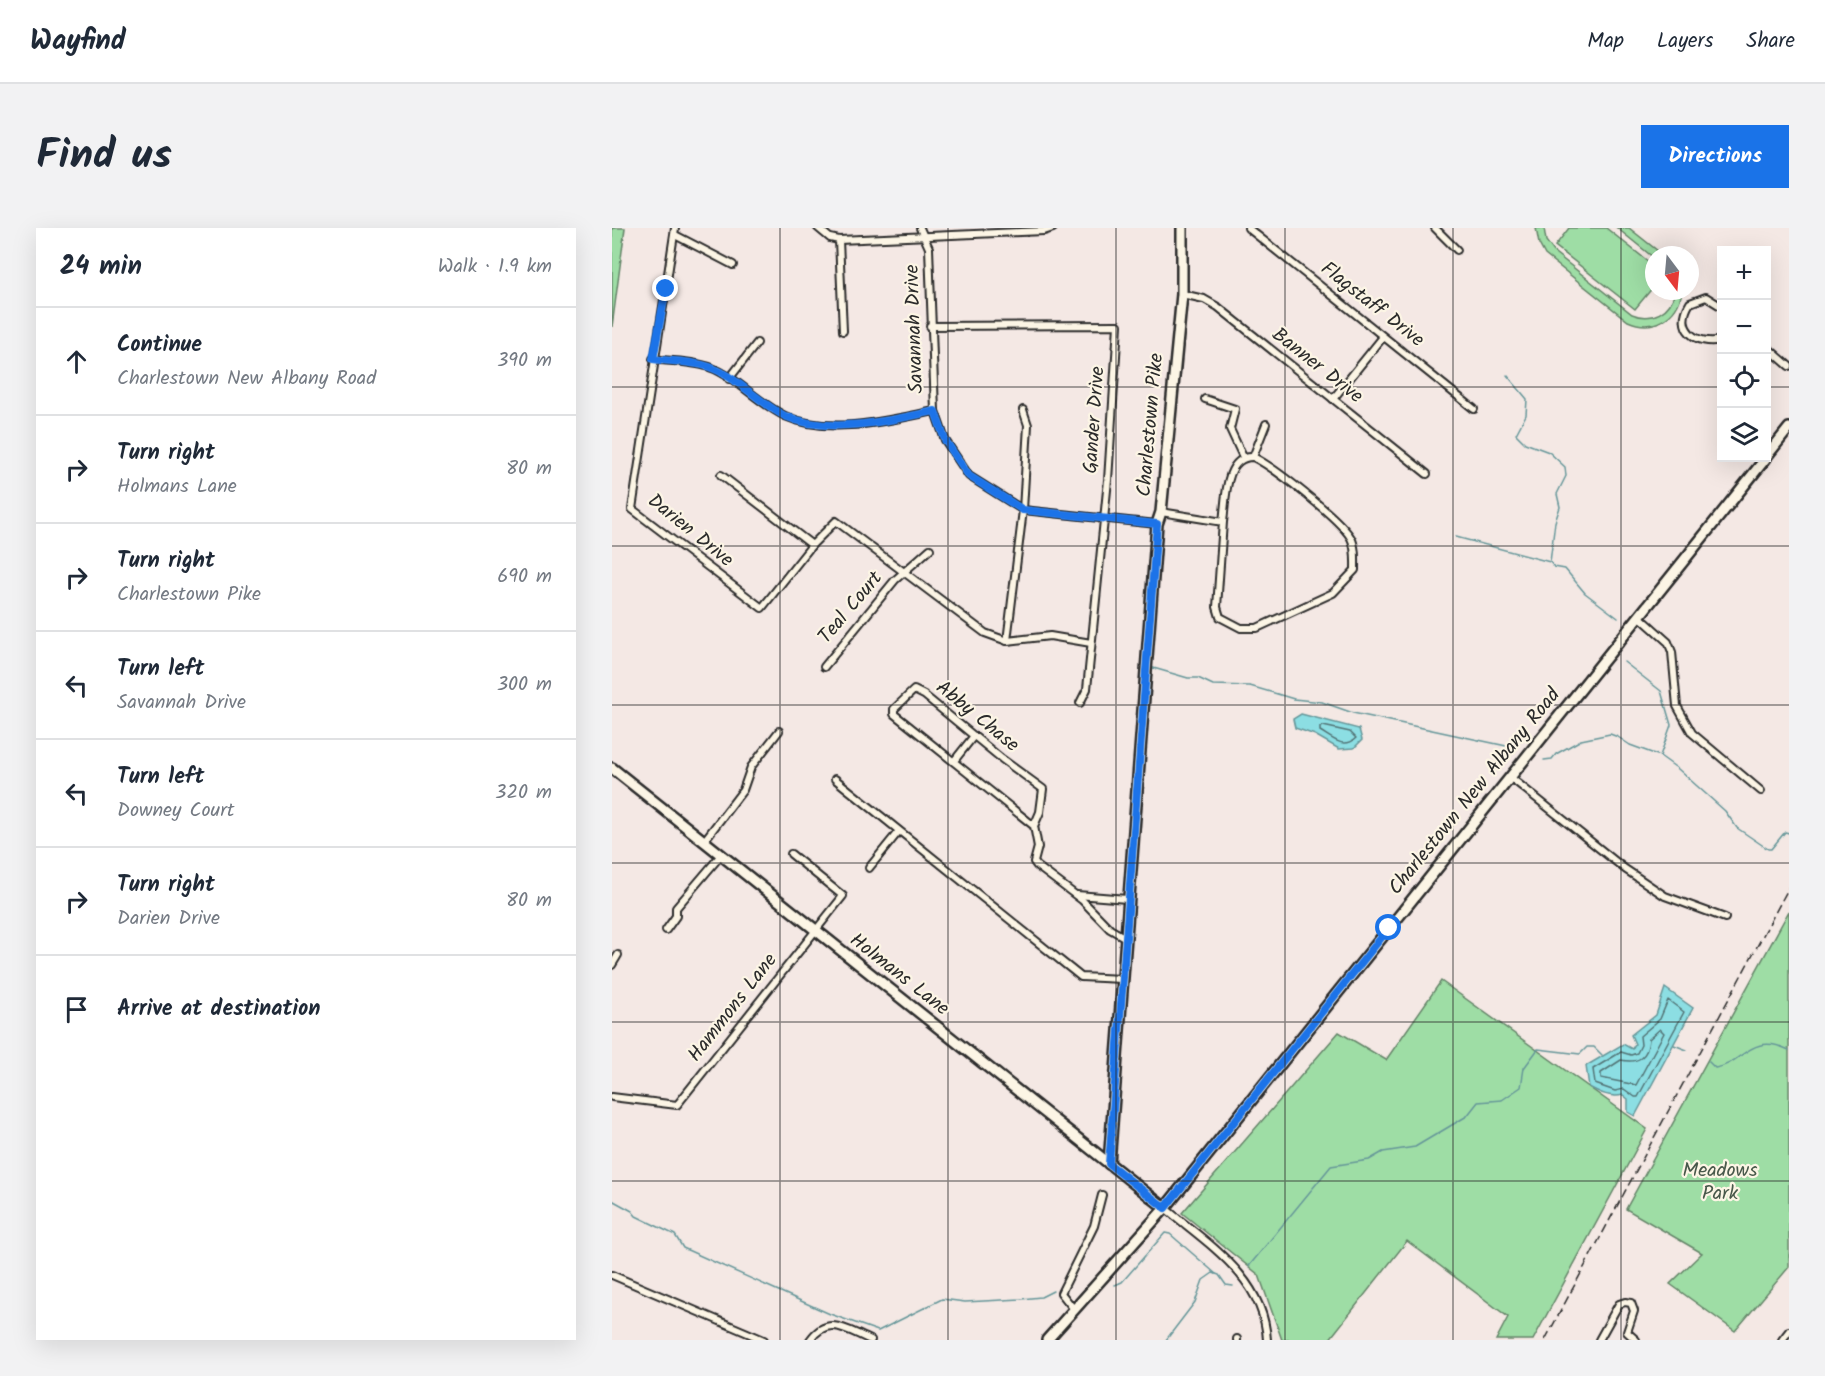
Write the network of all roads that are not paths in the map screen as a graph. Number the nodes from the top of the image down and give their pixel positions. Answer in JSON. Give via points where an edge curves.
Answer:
{"nodes":[{"id":1,"x":818,"y":228,"type":"edge"},
{"id":2,"x":920,"y":228,"type":"edge"},
{"id":3,"x":1053,"y":228,"type":"edge"},
{"id":4,"x":1182,"y":228,"type":"edge"},
{"id":5,"x":1248,"y":228,"type":"edge"},
{"id":6,"x":1435,"y":228,"type":"edge"},
{"id":7,"x":675,"y":231,"type":"edge"},
{"id":8,"x":925,"y":236,"type":"junction"},
{"id":9,"x":838,"y":240,"type":"junction"},
{"id":10,"x":1457,"y":250,"type":"dead end"},
{"id":11,"x":733,"y":264,"type":"dead end"},
{"id":12,"x":1182,"y":294,"type":"junction"},
{"id":13,"x":1717,"y":304,"type":"edge"},
{"id":14,"x":930,"y":326,"type":"junction"},
{"id":15,"x":843,"y":331,"type":"dead end"},
{"id":16,"x":1383,"y":337,"type":"junction"},
{"id":17,"x":1717,"y":340,"type":"edge"},
{"id":18,"x":757,"y":344,"type":"dead end"},
{"id":19,"x":1771,"y":350,"type":"edge"},
{"id":20,"x":653,"y":359,"type":"junction"},
{"id":21,"x":1789,"y":366,"type":"edge"},
{"id":22,"x":729,"y":379,"type":"junction"},
{"id":23,"x":1206,"y":399,"type":"dead end"},
{"id":24,"x":1333,"y":399,"type":"junction"},
{"id":25,"x":1474,"y":409,"type":"dead end"},
{"id":26,"x":1023,"y":410,"type":"dead end"},
{"id":27,"x":935,"y":411,"type":"junction"},
{"id":28,"x":1266,"y":424,"type":"dead end"},
{"id":29,"x":1789,"y":428,"type":"edge"},
{"id":30,"x":1771,"y":451,"type":"edge"},
{"id":31,"x":1243,"y":457,"type":"junction"},
{"id":32,"x":1253,"y":458,"type":"junction"},
{"id":33,"x":1762,"y":462,"type":"edge"},
{"id":34,"x":1427,"y":474,"type":"dead end"},
{"id":35,"x":721,"y":475,"type":"dead end"},
{"id":36,"x":1023,"y":510,"type":"junction"},
{"id":37,"x":1161,"y":512,"type":"junction"},
{"id":38,"x":1104,"y":519,"type":"junction"},
{"id":39,"x":1223,"y":522,"type":"junction"},
{"id":40,"x":1157,"y":524,"type":"junction"},
{"id":41,"x":812,"y":545,"type":"junction"},
{"id":42,"x":930,"y":549,"type":"dead end"},
{"id":43,"x":906,"y":573,"type":"junction"},
{"id":44,"x":1639,"y":616,"type":"junction"},
{"id":45,"x":1007,"y":641,"type":"junction"},
{"id":46,"x":1091,"y":643,"type":"junction"},
{"id":47,"x":824,"y":667,"type":"dead end"},
{"id":48,"x":1080,"y":703,"type":"dead end"},
{"id":49,"x":779,"y":731,"type":"dead end"},
{"id":50,"x":973,"y":737,"type":"junction"},
{"id":51,"x":954,"y":761,"type":"junction"},
{"id":52,"x":612,"y":768,"type":"edge"},
{"id":53,"x":1510,"y":777,"type":"junction"},
{"id":54,"x":835,"y":779,"type":"dead end"},
{"id":55,"x":1761,"y":791,"type":"dead end"},
{"id":56,"x":1034,"y":825,"type":"junction"},
{"id":57,"x":899,"y":831,"type":"junction"},
{"id":58,"x":704,"y":841,"type":"junction"},
{"id":59,"x":791,"y":854,"type":"dead end"},
{"id":60,"x":721,"y":855,"type":"junction"},
{"id":61,"x":868,"y":868,"type":"dead end"},
{"id":62,"x":1076,"y":895,"type":"junction"},
{"id":63,"x":1127,"y":899,"type":"junction"},
{"id":64,"x":1725,"y":918,"type":"dead end"},
{"id":65,"x":666,"y":930,"type":"dead end"},
{"id":66,"x":815,"y":931,"type":"junction"},
{"id":67,"x":1124,"y":937,"type":"junction"},
{"id":68,"x":618,"y":955,"type":"dead end"},
{"id":69,"x":612,"y":965,"type":"edge"},
{"id":70,"x":1122,"y":979,"type":"junction"},
{"id":71,"x":612,"y":1097,"type":"edge"},
{"id":72,"x":1109,"y":1164,"type":"junction"},
{"id":73,"x":1102,"y":1195,"type":"dead end"},
{"id":74,"x":1165,"y":1208,"type":"junction"},
{"id":75,"x":612,"y":1275,"type":"edge"},
{"id":76,"x":1073,"y":1308,"type":"junction"},
{"id":77,"x":764,"y":1340,"type":"edge"},
{"id":78,"x":810,"y":1340,"type":"edge"},
{"id":79,"x":871,"y":1340,"type":"edge"},
{"id":80,"x":1047,"y":1340,"type":"edge"},
{"id":81,"x":1267,"y":1340,"type":"edge"},
{"id":82,"x":1599,"y":1340,"type":"edge"},
{"id":83,"x":1636,"y":1340,"type":"edge"}],
"edges":[{"from":1,"to":9,"type":"street"},
{"from":2,"to":8,"type":"street","name":"Savannah Drive"},
{"from":3,"to":8,"type":"street"},
{"from":4,"to":12,"type":"main road","name":"Charlestown Pike"},
{"from":5,"to":16,"type":"street","name":"Flagstaff Drive"},
{"from":6,"to":10,"type":"street"},
{"from":7,"to":11,"type":"street"},
{"from":7,"to":20,"type":"street","name":"Darien Drive"},
{"from":8,"to":9,"type":"street"},
{"from":8,"to":14,"type":"street","name":"Savannah Drive","via":[[929,248]]},
{"from":9,"to":15,"type":"street"},
{"from":12,"to":24,"type":"street","name":"Banner Drive","via":[[1204,298],[1218,307]]},
{"from":12,"to":37,"type":"main road","name":"Charlestown Pike"},
{"from":13,"to":17,"type":"street","via":[[1706,297],[1698,299],[1690,303],[1684,318],[1686,328],[1697,340]]},
{"from":14,"to":27,"type":"street","name":"Savannah Drive"},
{"from":14,"to":38,"type":"street","name":"Gander Drive","via":[[1118,325]]},
{"from":16,"to":24,"type":"street"},
{"from":16,"to":25,"type":"street","name":"Flagstaff Drive"},
{"from":18,"to":22,"type":"street"},
{"from":19,"to":21,"type":"street"},
{"from":20,"to":22,"type":"street","via":[[708,367]]},
{"from":20,"to":41,"type":"street","name":"Darien Drive","via":[[632,509],[762,608]]},
{"from":22,"to":27,"type":"street","via":[[779,412],[811,423],[869,423]]},
{"from":23,"to":31,"type":"street","via":[[1235,409],[1230,429]]},
{"from":24,"to":34,"type":"street","name":"Banner Drive"},
{"from":26,"to":36,"type":"street","via":[[1028,425]]},
{"from":27,"to":36,"type":"street","name":"Savannah Drive","via":[[945,440],[969,476]]},
{"from":28,"to":32,"type":"street"},
{"from":29,"to":30,"type":"main road","name":"Charlestown New Albany Road"},
{"from":31,"to":32,"type":"street"},
{"from":31,"to":39,"type":"street","via":[[1235,463],[1228,481]]},
{"from":32,"to":39,"type":"street","via":[[1345,528],[1353,540],[1355,570],[1333,594],[1257,628],[1241,628],[1220,617],[1217,608]]},
{"from":33,"to":44,"type":"main road","name":"Charlestown New Albany Road"},
{"from":35,"to":41,"type":"street"},
{"from":36,"to":38,"type":"street","name":"Savannah Drive"},
{"from":36,"to":45,"type":"street"},
{"from":37,"to":39,"type":"street"},
{"from":37,"to":40,"type":"main road","name":"Charlestown Pike"},
{"from":38,"to":40,"type":"street","name":"Savannah Drive"},
{"from":38,"to":46,"type":"street","name":"Gander Drive"},
{"from":40,"to":63,"type":"main road","name":"Charlestown Pike"},
{"from":41,"to":43,"type":"street","name":"Darien Drive","via":[[836,521]]},
{"from":42,"to":43,"type":"street","name":"Teal Court"},
{"from":43,"to":45,"type":"street","via":[[973,625]]},
{"from":43,"to":47,"type":"street","name":"Teal Court","via":[[895,580]]},
{"from":44,"to":53,"type":"main road","name":"Charlestown New Albany Road"},
{"from":44,"to":55,"type":"street","via":[[1668,642],[1683,722]]},
{"from":45,"to":46,"type":"street","via":[[1050,636]]},
{"from":46,"to":48,"type":"street","name":"Gander Drive","via":[[1087,689]]},
{"from":49,"to":58,"type":"street","via":[[750,767],[743,789]]},
{"from":50,"to":51,"type":"street"},
{"from":50,"to":51,"type":"street","name":"Abby Chase","via":[[914,690],[894,710],[894,714]]},
{"from":50,"to":56,"type":"street","name":"Abby Chase","via":[[1043,789]]},
{"from":51,"to":56,"type":"street","name":"Abby Chase"},
{"from":52,"to":58,"type":"main road","name":"Holmans Lane"},
{"from":53,"to":64,"type":"street","via":[[1665,896]]},
{"from":53,"to":74,"type":"main road","name":"Charlestown New Albany Road"},
{"from":54,"to":57,"type":"street"},
{"from":56,"to":62,"type":"street","name":"Abby Chase","via":[[1038,847],[1034,862]]},
{"from":57,"to":61,"type":"street"},
{"from":57,"to":70,"type":"street","via":[[1081,978]]},
{"from":58,"to":60,"type":"main road","name":"Holmans Lane"},
{"from":59,"to":66,"type":"street","name":"Hammons Lane","via":[[843,896]]},
{"from":60,"to":65,"type":"street","via":[[676,908],[676,916]]},
{"from":60,"to":66,"type":"main road","name":"Holmans Lane"},
{"from":62,"to":63,"type":"street"},
{"from":62,"to":67,"type":"street","name":"Abby Chase","via":[[1110,929]]},
{"from":63,"to":67,"type":"main road","name":"Charlestown Pike"},
{"from":66,"to":71,"type":"street","name":"Hammons Lane","via":[[677,1105]]},
{"from":66,"to":72,"type":"main road","name":"Holmans Lane"},
{"from":67,"to":70,"type":"main road","name":"Charlestown Pike"},
{"from":68,"to":69,"type":"street"},
{"from":70,"to":72,"type":"main road","name":"Charlestown Pike"},
{"from":72,"to":74,"type":"main road","name":"Holmans Lane"},
{"from":73,"to":76,"type":"street","via":[[1094,1226],[1061,1293]]},
{"from":74,"to":76,"type":"main road","name":"Charlestown New Albany Road"},
{"from":74,"to":81,"type":"street","via":[[1231,1262],[1248,1283],[1267,1327]]},
{"from":75,"to":77,"type":"street"},
{"from":76,"to":80,"type":"main road","name":"Charlestown New Albany Road"},
{"from":78,"to":79,"type":"street","via":[[828,1325]]},
{"from":82,"to":83,"type":"street","via":[[1619,1305],[1625,1302],[1631,1303],[1634,1311],[1627,1332]]}]}
